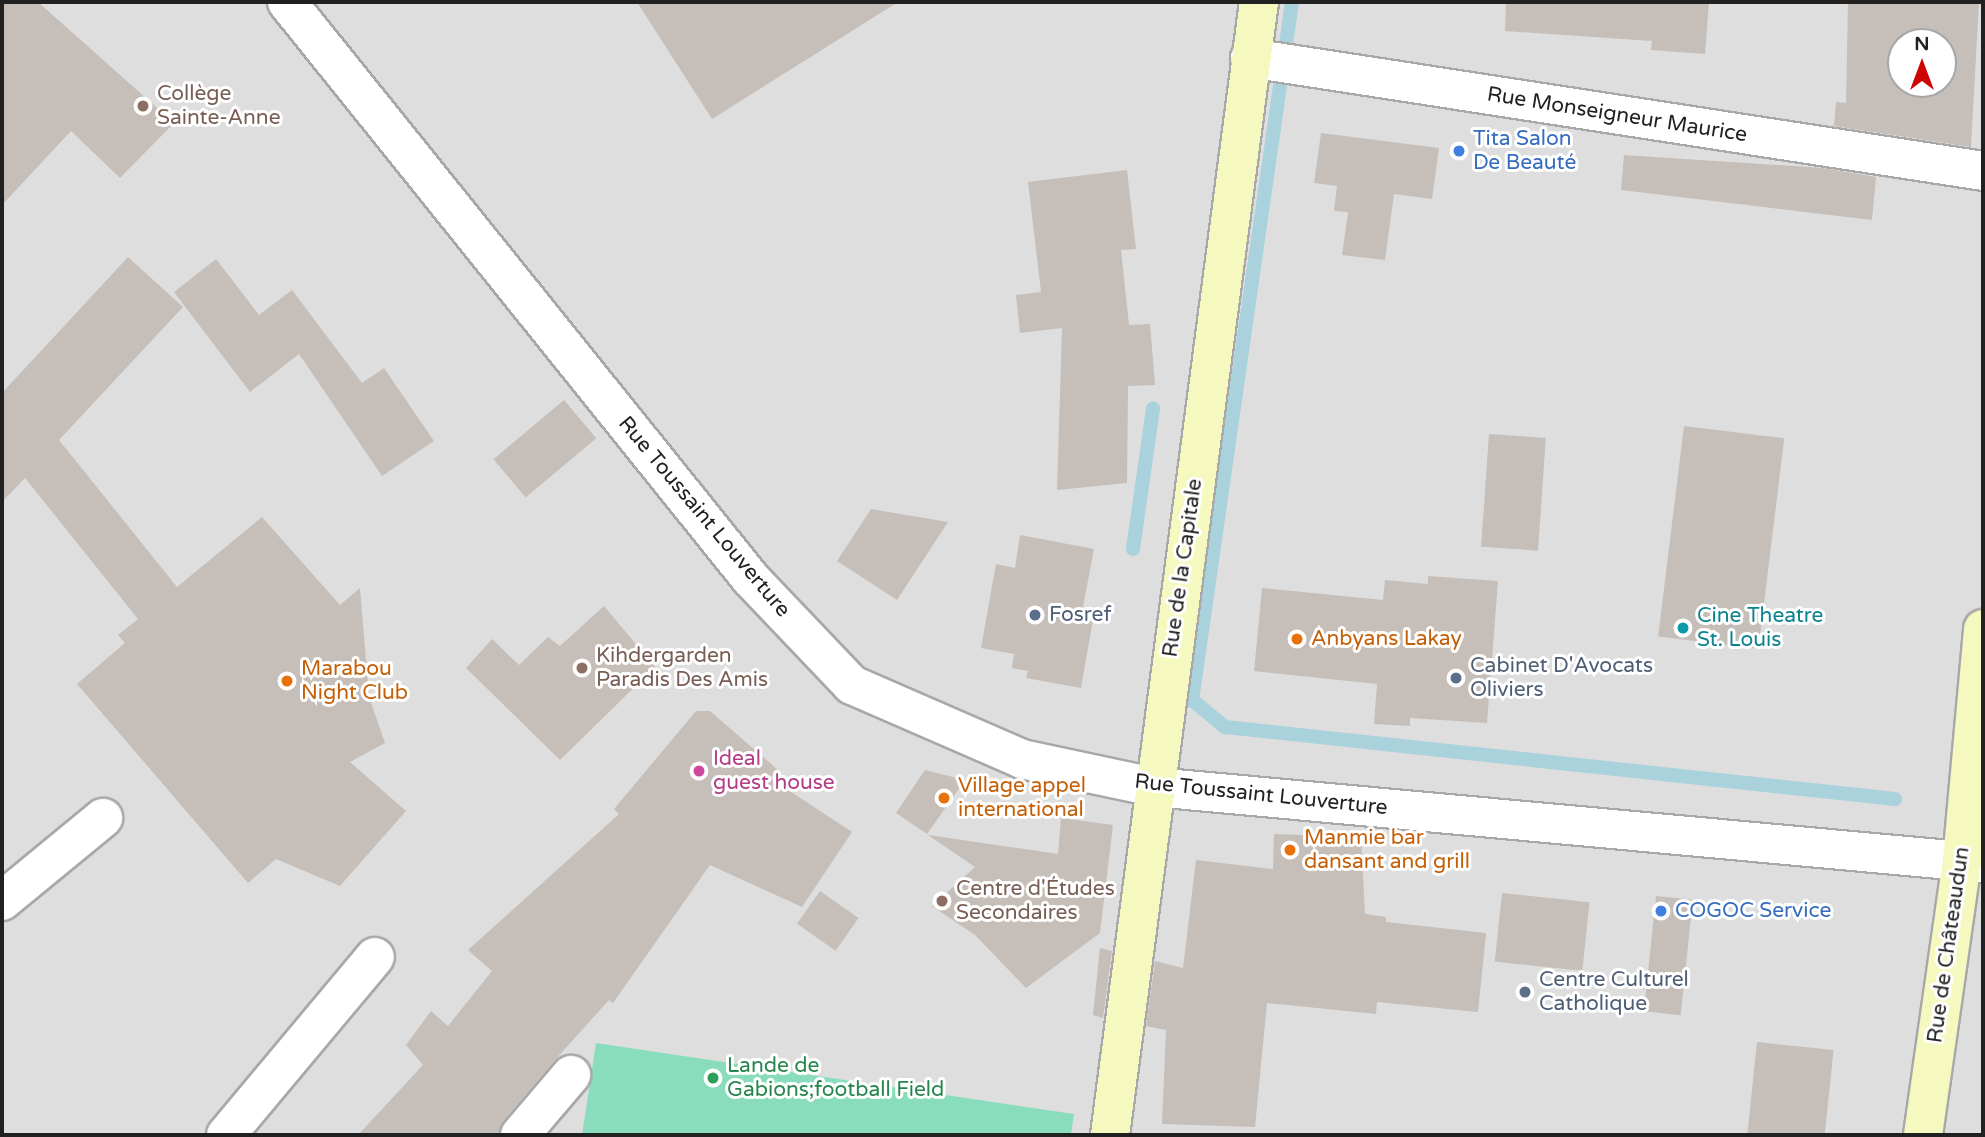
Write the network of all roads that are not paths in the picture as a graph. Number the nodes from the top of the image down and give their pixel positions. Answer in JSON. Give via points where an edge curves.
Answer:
{"nodes":[{"id":1,"x":287,"y":2,"type":"edge"},
{"id":2,"x":1259,"y":2,"type":"edge"},
{"id":3,"x":1250,"y":58,"type":"junction"},
{"id":4,"x":1983,"y":171,"type":"edge"},
{"id":5,"x":1983,"y":629,"type":"edge"},
{"id":6,"x":1154,"y":787,"type":"junction"},
{"id":7,"x":103,"y":818,"type":"dead end"},
{"id":8,"x":1973,"y":862,"type":"edge"},
{"id":9,"x":2,"y":901,"type":"edge"},
{"id":10,"x":375,"y":957,"type":"dead end"},
{"id":11,"x":571,"y":1075,"type":"dead end"},
{"id":12,"x":226,"y":1135,"type":"edge"},
{"id":13,"x":520,"y":1135,"type":"edge"},
{"id":14,"x":1110,"y":1135,"type":"edge"},
{"id":15,"x":1923,"y":1135,"type":"edge"}],
"edges":[{"from":1,"to":6,"type":"street","name":"Rue Toussaint Louverture","via":[[751,579],[852,685],[1022,759]]},
{"from":2,"to":3,"type":"street","name":"Rue de la Capitale"},
{"from":3,"to":4,"type":"street","name":"Rue Monseigneur Maurice"},
{"from":3,"to":6,"type":"street","name":"Rue de la Capitale"},
{"from":5,"to":8,"type":"street","name":"Rue de Châteaudun"},
{"from":6,"to":8,"type":"street","name":"Rue Toussaint Louverture"},
{"from":6,"to":14,"type":"street","name":"Rue de la Capitale"},
{"from":7,"to":9,"type":"street"},
{"from":8,"to":15,"type":"street","name":"Rue de Châteaudun"},
{"from":10,"to":12,"type":"street"},
{"from":11,"to":13,"type":"street"}]}
